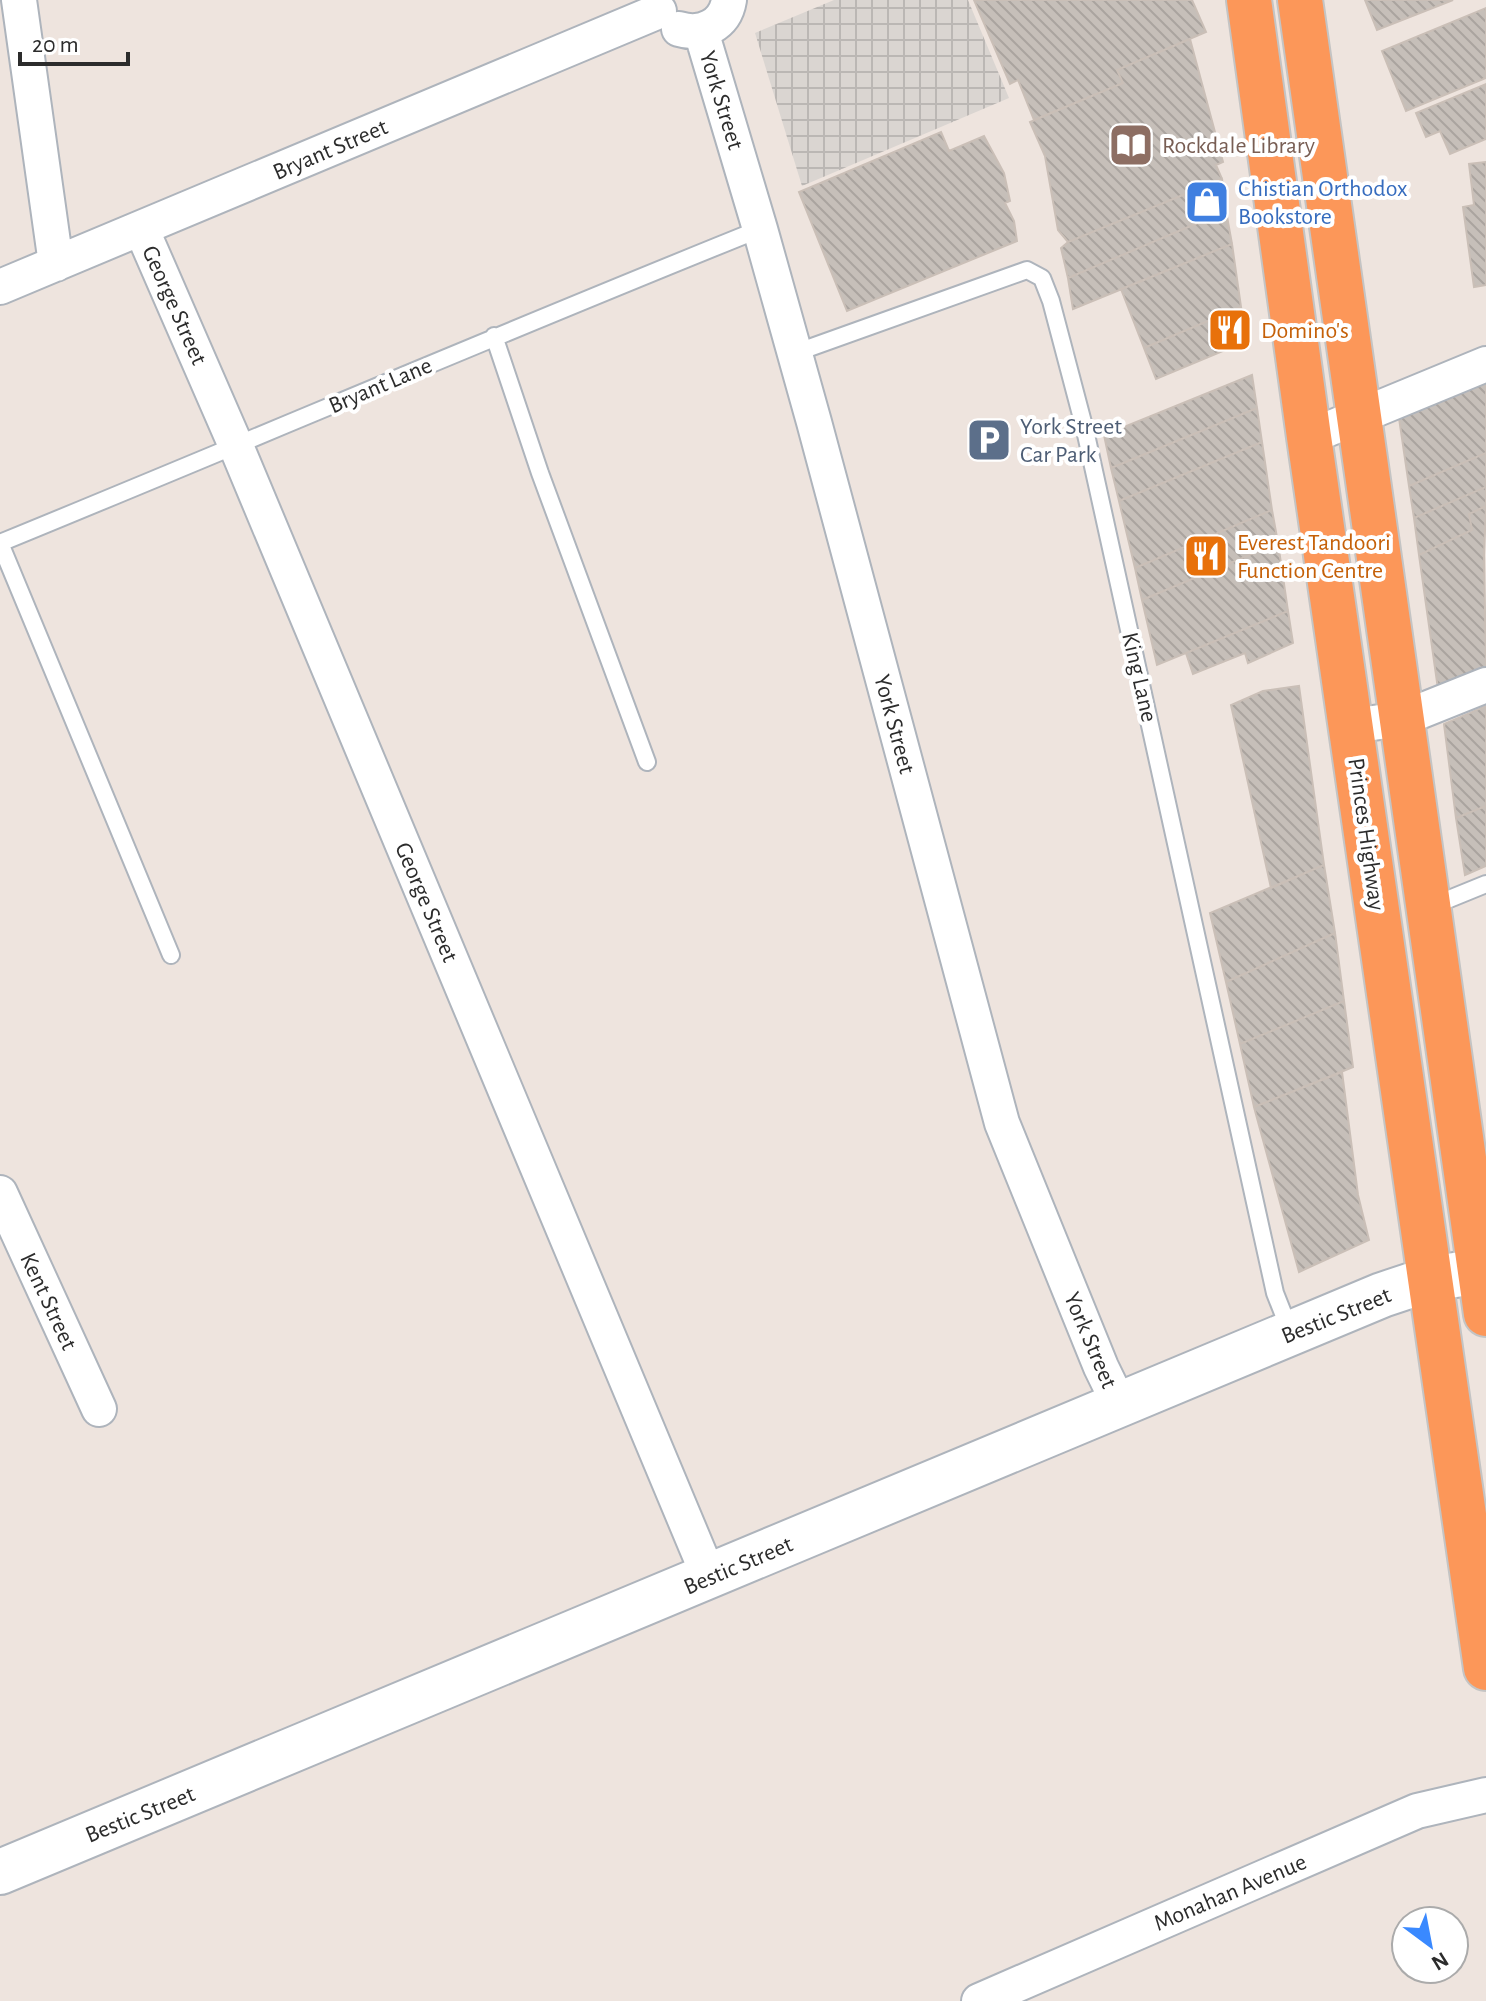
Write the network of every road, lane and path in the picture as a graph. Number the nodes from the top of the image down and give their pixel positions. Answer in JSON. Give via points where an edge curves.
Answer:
{"nodes":[{"id":1,"x":19,"y":0,"type":"edge"},
{"id":2,"x":729,"y":0,"type":"edge"},
{"id":3,"x":1249,"y":0,"type":"edge"},
{"id":4,"x":1300,"y":0,"type":"edge"},
{"id":5,"x":658,"y":6,"type":"edge"},
{"id":6,"x":701,"y":31,"type":"junction"},
{"id":7,"x":141,"y":228,"type":"junction"},
{"id":8,"x":760,"y":229,"type":"junction"},
{"id":9,"x":56,"y":264,"type":"junction"},
{"id":10,"x":0,"y":287,"type":"edge"},
{"id":11,"x":494,"y":336,"type":"junction"},
{"id":12,"x":795,"y":353,"type":"junction"},
{"id":13,"x":1486,"y":364,"type":"edge"},
{"id":14,"x":1357,"y":418,"type":"junction"},
{"id":15,"x":1309,"y":437,"type":"junction"},
{"id":16,"x":236,"y":446,"type":"junction"},
{"id":17,"x":0,"y":543,"type":"edge"},
{"id":18,"x":1486,"y":685,"type":"edge"},
{"id":19,"x":1401,"y":719,"type":"junction"},
{"id":20,"x":1352,"y":726,"type":"junction"},
{"id":21,"x":647,"y":762,"type":"dead end"},
{"id":22,"x":1486,"y":884,"type":"edge"},
{"id":23,"x":1427,"y":908,"type":"junction"},
{"id":24,"x":171,"y":955,"type":"dead end"},
{"id":25,"x":0,"y":1193,"type":"edge"},
{"id":26,"x":1480,"y":1271,"type":"junction"},
{"id":27,"x":1430,"y":1279,"type":"junction"},
{"id":28,"x":1486,"y":1314,"type":"edge"},
{"id":29,"x":1290,"y":1334,"type":"junction"},
{"id":30,"x":1120,"y":1406,"type":"junction"},
{"id":31,"x":99,"y":1409,"type":"dead end"},
{"id":32,"x":709,"y":1577,"type":"junction"},
{"id":33,"x":1486,"y":1668,"type":"edge"},
{"id":34,"x":1486,"y":1795,"type":"edge"},
{"id":35,"x":0,"y":1872,"type":"edge"},
{"id":36,"x":979,"y":2001,"type":"edge"}],
"edges":[{"from":1,"to":9,"type":"street"},
{"from":2,"to":6,"type":"street","via":[[722,18]]},
{"from":3,"to":15,"type":"highway","name":"Princes Highway"},
{"from":4,"to":14,"type":"highway","name":"Princes Highway"},
{"from":5,"to":6,"type":"street","via":[[666,22],[677,29]]},
{"from":5,"to":7,"type":"street","name":"Bryant Street"},
{"from":6,"to":8,"type":"street","name":"York Street"},
{"from":7,"to":9,"type":"street","name":"Bryant Street"},
{"from":7,"to":16,"type":"street","name":"George Street"},
{"from":8,"to":11,"type":"lane","name":"Bryant Lane"},
{"from":8,"to":12,"type":"street","name":"York Street"},
{"from":9,"to":10,"type":"street","name":"Bryant Street"},
{"from":11,"to":16,"type":"lane","name":"Bryant Lane"},
{"from":11,"to":21,"type":"lane"},
{"from":12,"to":29,"type":"lane","name":"King Lane","via":[[1027,270],[1042,278],[1085,430],[1275,1293]]},
{"from":12,"to":30,"type":"street","name":"York Street","via":[[1002,1123]]},
{"from":13,"to":14,"type":"street"},
{"from":14,"to":15,"type":"street"},
{"from":14,"to":19,"type":"highway","name":"Princes Highway"},
{"from":15,"to":20,"type":"highway","name":"Princes Highway"},
{"from":16,"to":17,"type":"lane","name":"Bryant Lane"},
{"from":16,"to":32,"type":"street","name":"George Street"},
{"from":17,"to":24,"type":"lane"},
{"from":18,"to":19,"type":"street"},
{"from":19,"to":20,"type":"street"},
{"from":19,"to":23,"type":"highway","name":"Princes Highway"},
{"from":20,"to":27,"type":"highway","name":"Princes Highway"},
{"from":22,"to":23,"type":"lane"},
{"from":23,"to":26,"type":"highway","name":"Princes Highway"},
{"from":25,"to":31,"type":"street","name":"Kent Street"},
{"from":26,"to":27,"type":"main road","name":"Bestic Street"},
{"from":26,"to":28,"type":"highway","name":"Princes Highway"},
{"from":27,"to":29,"type":"main road","name":"Bestic Street"},
{"from":27,"to":33,"type":"highway","name":"Princes Highway"},
{"from":29,"to":30,"type":"main road","name":"Bestic Street"},
{"from":30,"to":32,"type":"main road","name":"Bestic Street"},
{"from":32,"to":35,"type":"main road","name":"Bestic Street"},
{"from":34,"to":36,"type":"street","name":"Monahan Avenue","via":[[1417,1811]]}]}
